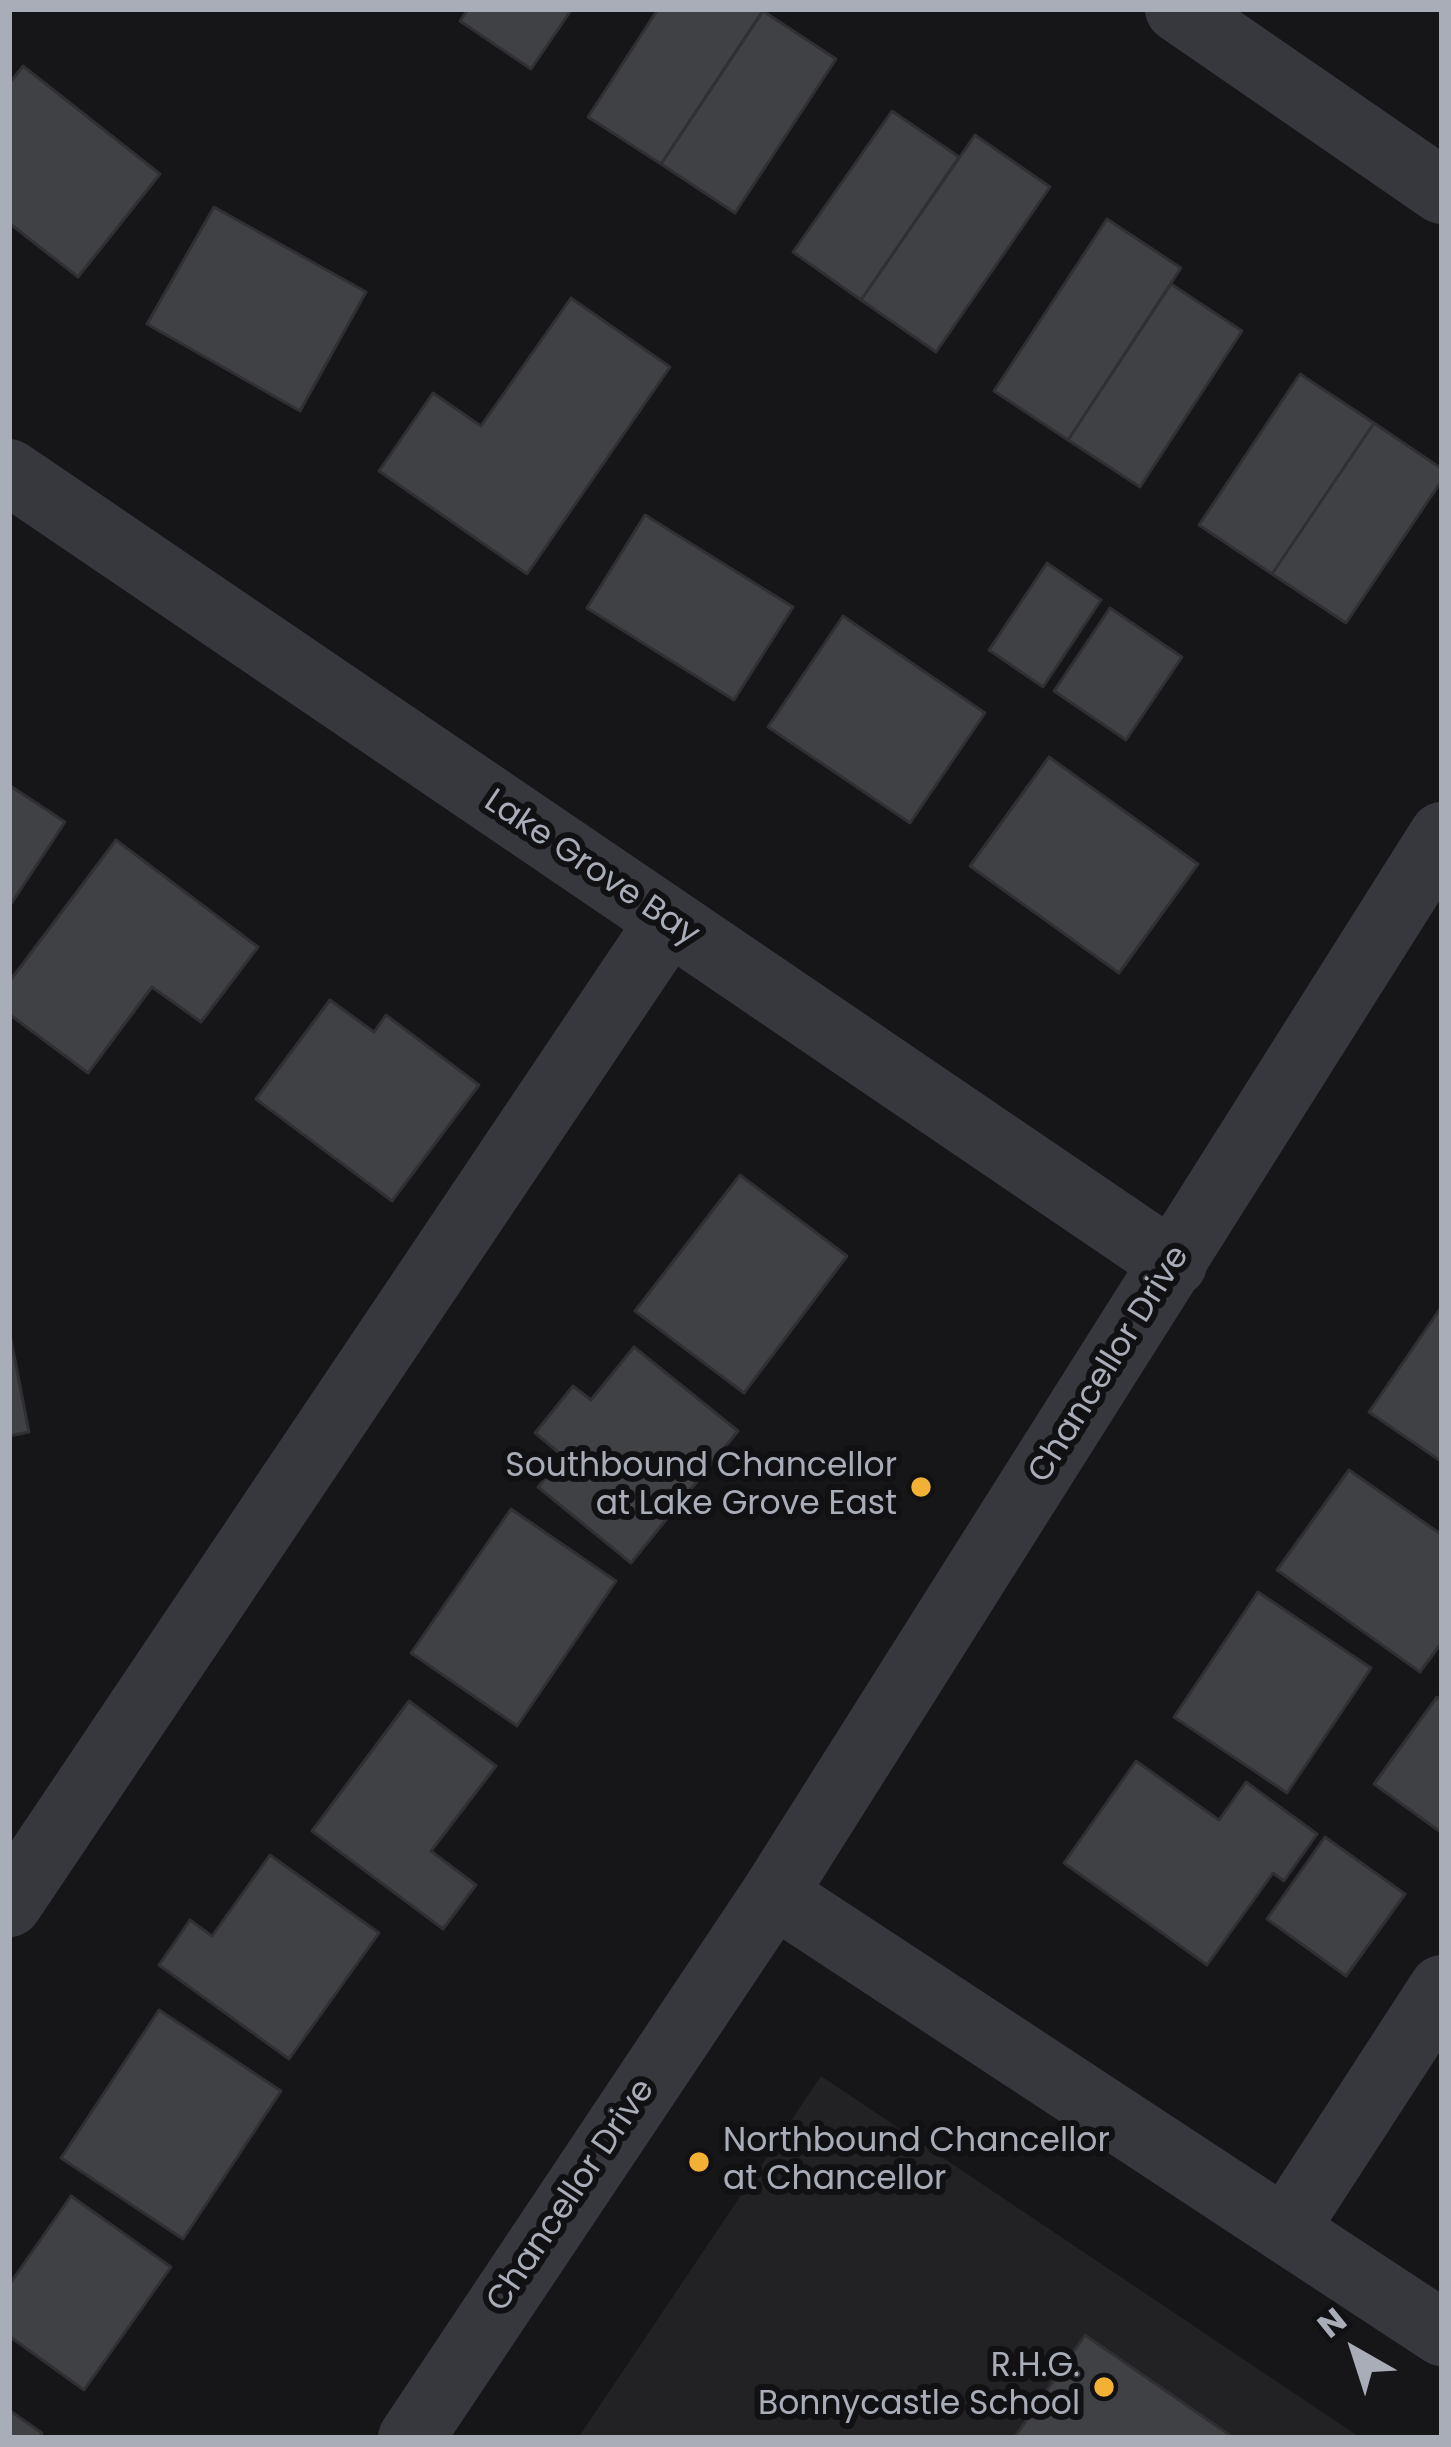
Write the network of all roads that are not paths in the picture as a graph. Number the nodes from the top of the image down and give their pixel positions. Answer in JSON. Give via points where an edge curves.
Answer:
{"nodes":[{"id":1,"x":1216,"y":20,"type":"edge"},
{"id":2,"x":1442,"y":191,"type":"edge"},
{"id":3,"x":9,"y":472,"type":"edge"},
{"id":4,"x":1442,"y":835,"type":"edge"},
{"id":5,"x":669,"y":921,"type":"junction"},
{"id":6,"x":1174,"y":1264,"type":"junction"},
{"id":7,"x":774,"y":1894,"type":"junction"},
{"id":8,"x":9,"y":1904,"type":"edge"},
{"id":9,"x":1442,"y":1988,"type":"edge"},
{"id":10,"x":1285,"y":2230,"type":"junction"},
{"id":11,"x":1442,"y":2333,"type":"edge"},
{"id":12,"x":411,"y":2438,"type":"edge"}],
"edges":[{"from":1,"to":2,"type":"street"},
{"from":3,"to":5,"type":"street","name":"Lake Grove Bay"},
{"from":4,"to":6,"type":"street","name":"Chancellor Drive"},
{"from":5,"to":6,"type":"street","name":"Lake Grove Bay"},
{"from":5,"to":8,"type":"street"},
{"from":6,"to":7,"type":"street","name":"Chancellor Drive"},
{"from":7,"to":10,"type":"street"},
{"from":7,"to":12,"type":"street","name":"Chancellor Drive"},
{"from":9,"to":10,"type":"street"},
{"from":10,"to":11,"type":"street"}]}
